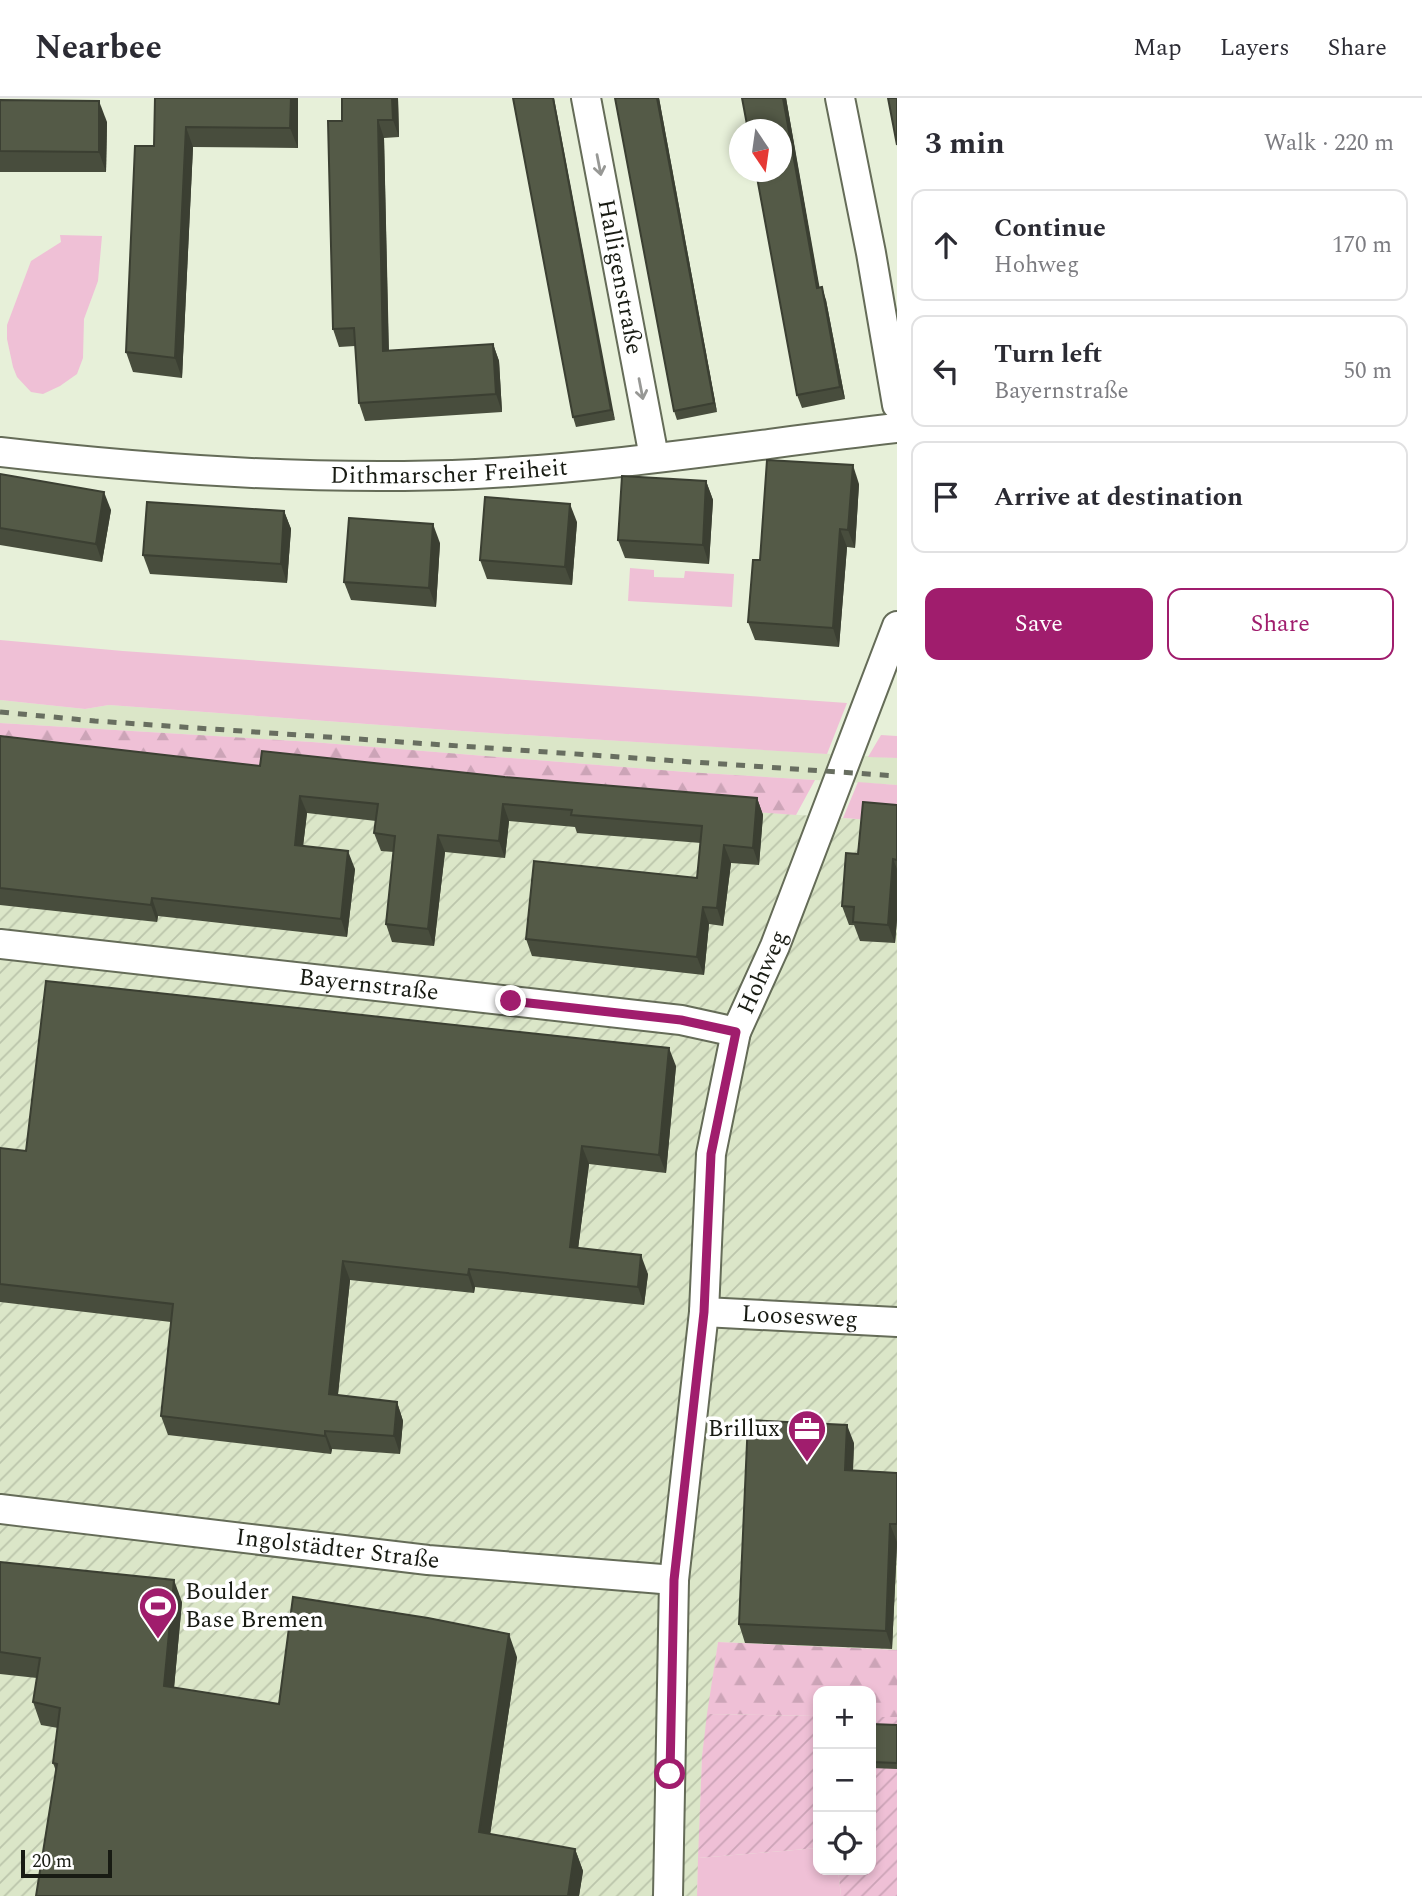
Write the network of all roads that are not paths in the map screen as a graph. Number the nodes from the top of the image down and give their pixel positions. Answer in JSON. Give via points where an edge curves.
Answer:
{"nodes":[{"id":1,"x":586,"y":98,"type":"edge"},
{"id":2,"x":840,"y":98,"type":"edge"},
{"id":3,"x":884,"y":250,"type":"edge"},
{"id":4,"x":897,"y":405,"type":"edge"},
{"id":5,"x":897,"y":428,"type":"edge"},
{"id":6,"x":0,"y":452,"type":"edge"},
{"id":7,"x":654,"y":457,"type":"junction"},
{"id":8,"x":897,"y":626,"type":"edge"},
{"id":9,"x":0,"y":944,"type":"edge"},
{"id":10,"x":736,"y":1032,"type":"junction"},
{"id":11,"x":704,"y":1312,"type":"junction"},
{"id":12,"x":897,"y":1322,"type":"edge"},
{"id":13,"x":0,"y":1509,"type":"edge"},
{"id":14,"x":674,"y":1580,"type":"junction"},
{"id":15,"x":668,"y":1896,"type":"edge"}],
"edges":[{"from":1,"to":7,"type":"street","name":"Halligenstraße","one_way":true},
{"from":2,"to":3,"type":"street"},
{"from":3,"to":4,"type":"street"},
{"from":5,"to":7,"type":"street","name":"Dithmarscher Freiheit"},
{"from":6,"to":7,"type":"street","name":"Dithmarscher Freiheit","via":[[115,466],[328,475],[474,474]]},
{"from":8,"to":10,"type":"street","name":"Hohweg","via":[[775,946]]},
{"from":9,"to":10,"type":"street","name":"Bayernstraße","via":[[681,1020]]},
{"from":10,"to":11,"type":"street","name":"Hohweg","via":[[711,1154]]},
{"from":11,"to":12,"type":"street","name":"Loosesweg"},
{"from":11,"to":14,"type":"street","name":"Hohweg"},
{"from":13,"to":14,"type":"street","name":"Ingolstädter Straße","via":[[428,1560]]},
{"from":14,"to":15,"type":"street","name":"Hohweg"}]}
